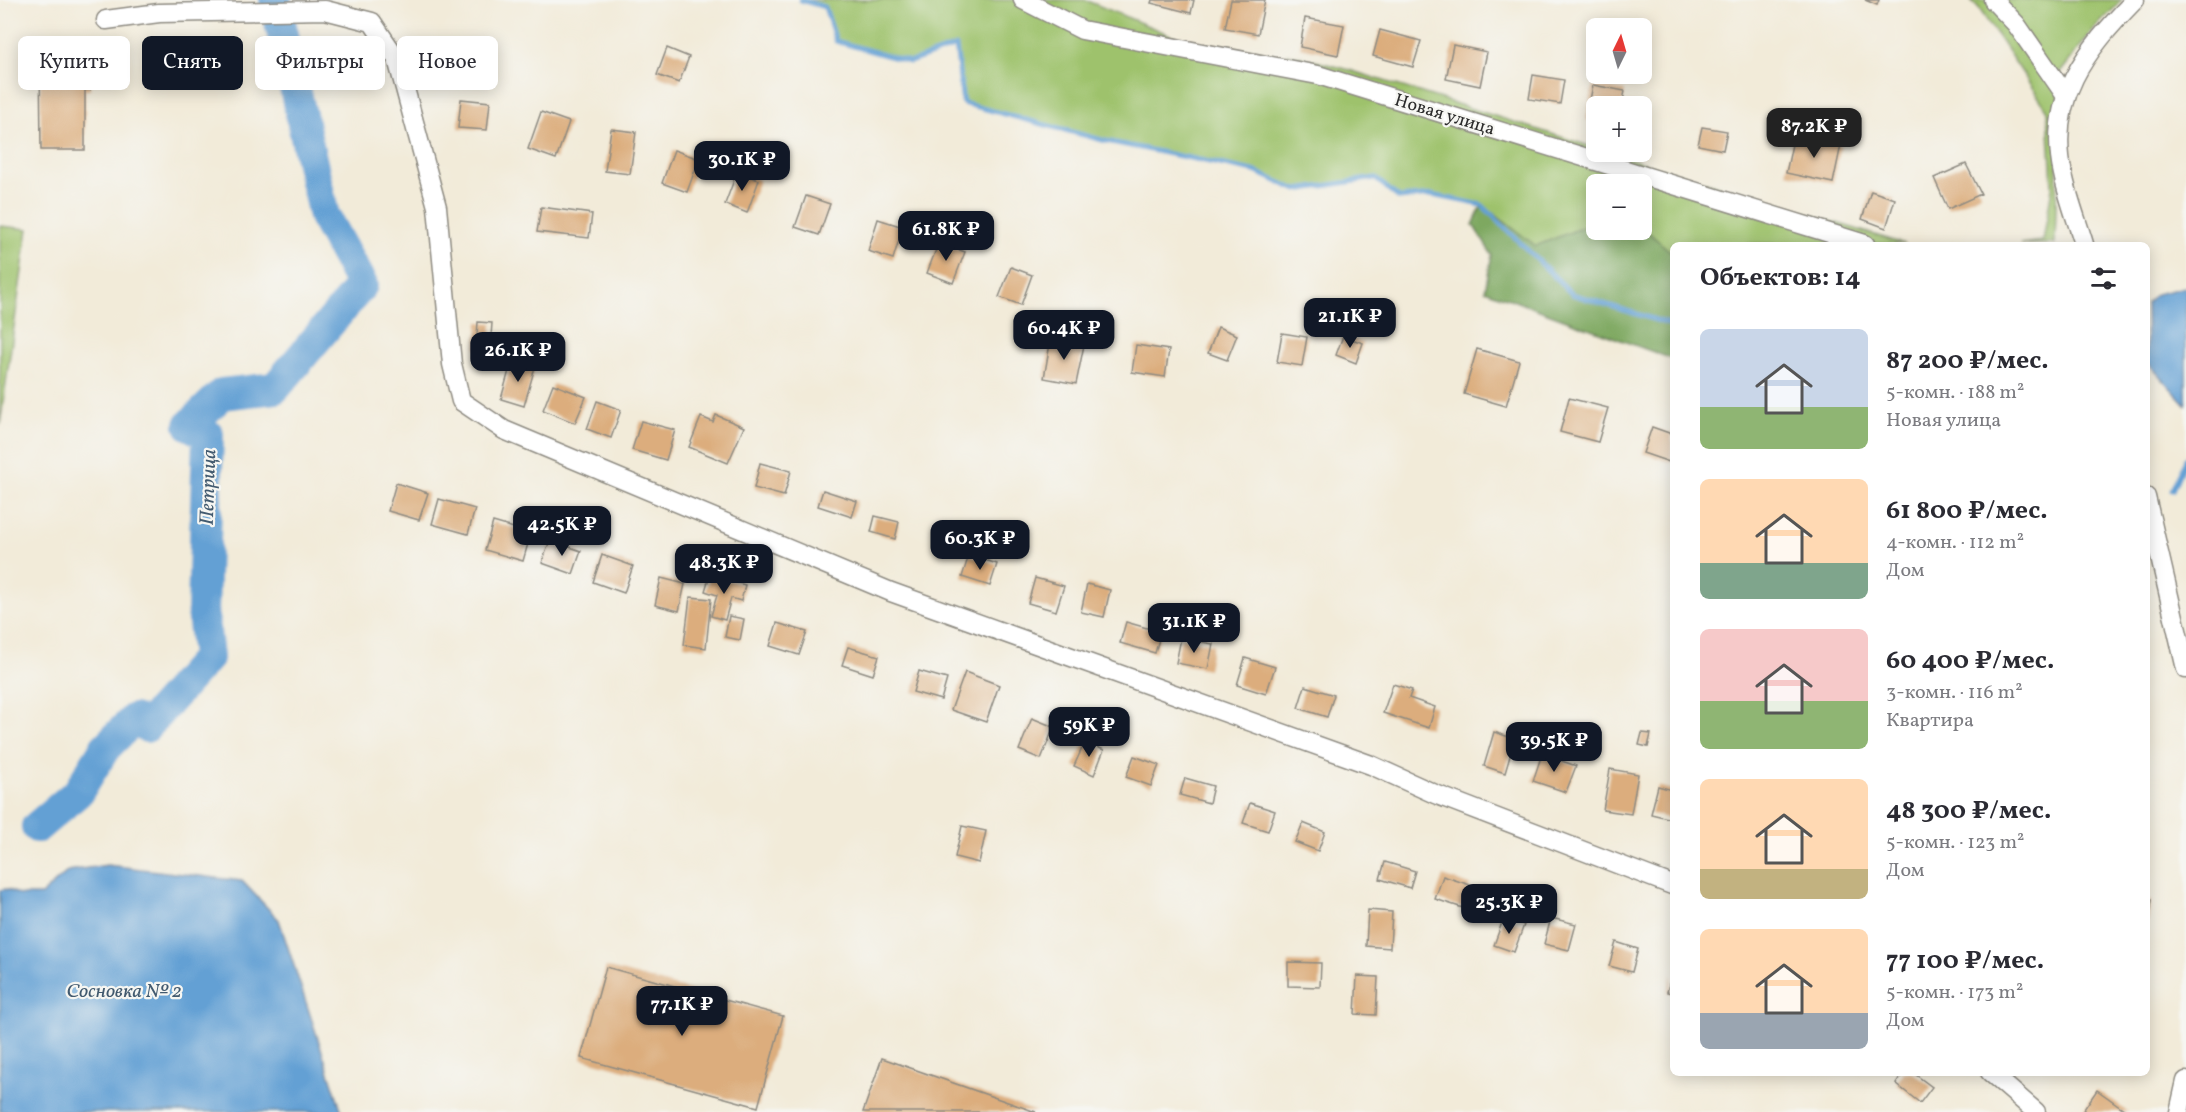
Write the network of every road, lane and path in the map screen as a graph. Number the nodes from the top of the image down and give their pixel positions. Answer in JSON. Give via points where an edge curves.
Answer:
{"nodes":[{"id":1,"x":1023,"y":0,"type":"edge"},
{"id":2,"x":1993,"y":0,"type":"edge"},
{"id":3,"x":2135,"y":0,"type":"edge"},
{"id":4,"x":106,"y":20,"type":"dead end"},
{"id":5,"x":2066,"y":96,"type":"junction"},
{"id":6,"x":1859,"y":242,"type":"edge"},
{"id":7,"x":2083,"y":242,"type":"edge"},
{"id":8,"x":2150,"y":514,"type":"edge"},
{"id":9,"x":2186,"y":669,"type":"edge"},
{"id":10,"x":1670,"y":884,"type":"edge"},
{"id":11,"x":1995,"y":1076,"type":"edge"},
{"id":12,"x":2186,"y":1081,"type":"edge"},
{"id":13,"x":2036,"y":1112,"type":"edge"},
{"id":14,"x":2180,"y":1112,"type":"edge"}],
"edges":[{"from":1,"to":6,"type":"street","name":"Новая улица","via":[[1082,30],[1318,75]]},
{"from":2,"to":5,"type":"street","via":[[2016,24]]},
{"from":3,"to":5,"type":"street","via":[[2084,57]]},
{"from":4,"to":10,"type":"street","via":[[159,13],[325,10],[372,22],[397,59],[437,207],[452,364],[461,401],[504,430],[891,592],[1371,765],[1435,794]]},
{"from":5,"to":7,"type":"street","via":[[2059,133],[2063,172]]},
{"from":8,"to":9,"type":"street"},
{"from":11,"to":13,"type":"street"},
{"from":12,"to":14,"type":"street"}]}
